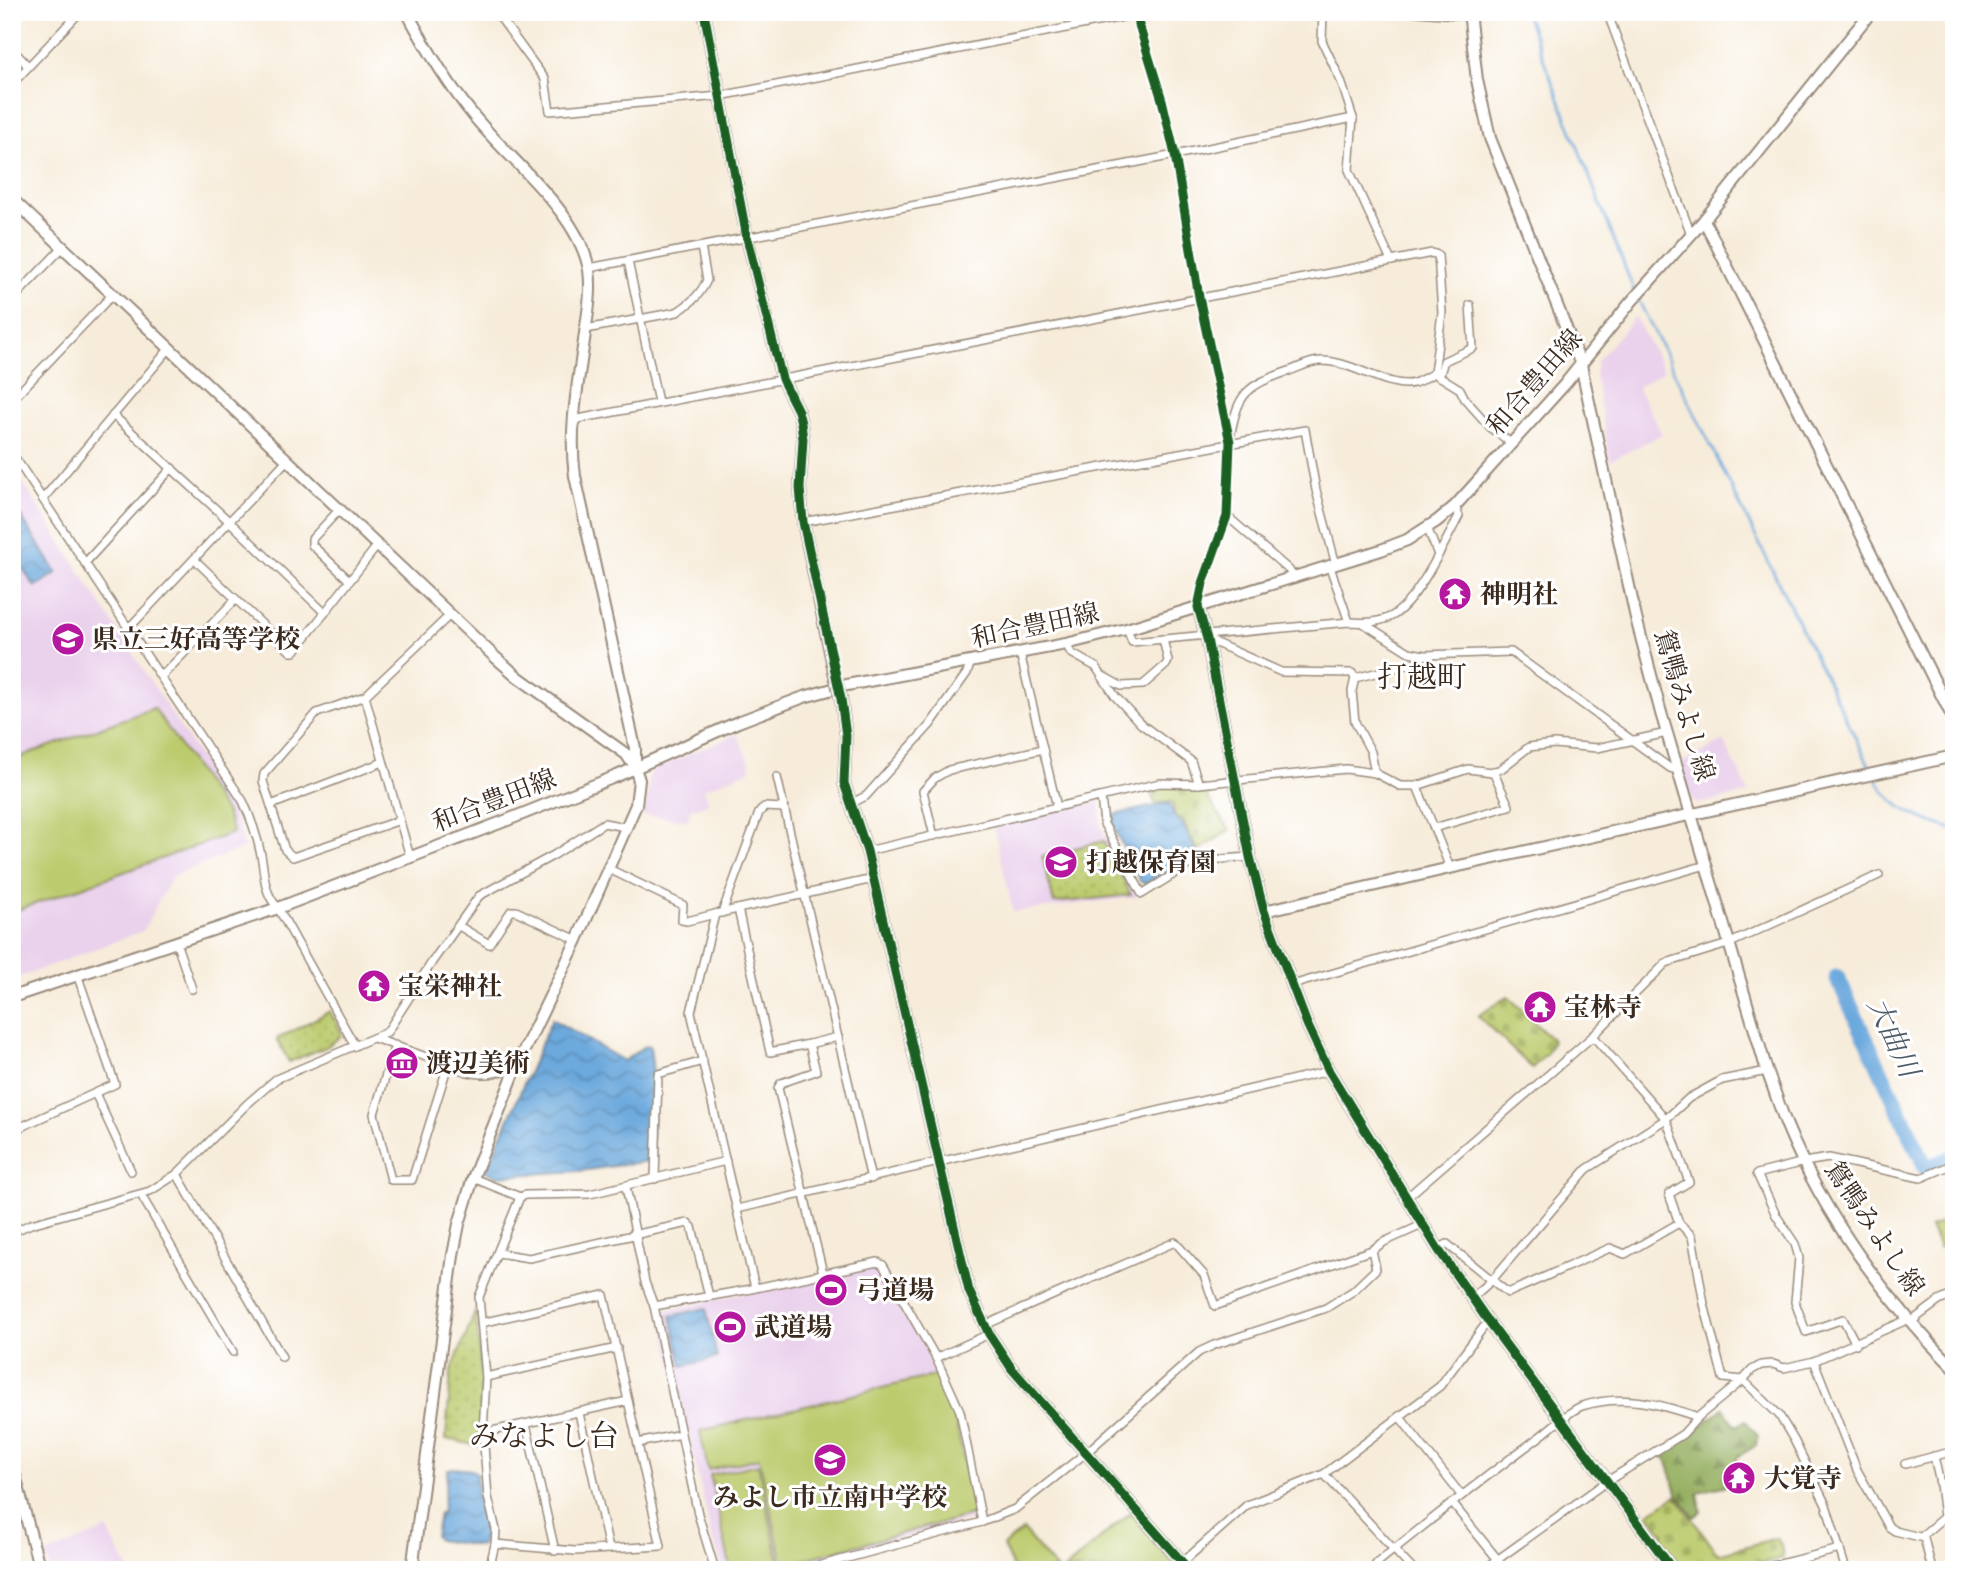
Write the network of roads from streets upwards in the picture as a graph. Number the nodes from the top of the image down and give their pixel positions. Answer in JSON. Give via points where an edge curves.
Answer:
{"nodes":[{"id":1,"x":80,"y":12,"type":"edge"},
{"id":2,"x":407,"y":12,"type":"edge"},
{"id":3,"x":496,"y":12,"type":"edge"},
{"id":4,"x":704,"y":12,"type":"edge"},
{"id":5,"x":1148,"y":12,"type":"edge"},
{"id":6,"x":1323,"y":12,"type":"edge"},
{"id":7,"x":1417,"y":12,"type":"edge"},
{"id":8,"x":1607,"y":12,"type":"edge"},
{"id":9,"x":1871,"y":12,"type":"edge"},
{"id":10,"x":1135,"y":13,"type":"edge"},
{"id":11,"x":1471,"y":14,"type":"edge"},
{"id":12,"x":12,"y":49,"type":"edge"},
{"id":13,"x":28,"y":66,"type":"junction"},
{"id":14,"x":12,"y":83,"type":"edge"},
{"id":15,"x":720,"y":96,"type":"junction"},
{"id":16,"x":1353,"y":118,"type":"junction"},
{"id":17,"x":1175,"y":155,"type":"junction"},
{"id":18,"x":12,"y":199,"type":"edge"},
{"id":19,"x":1704,"y":220,"type":"junction"},
{"id":20,"x":1691,"y":234,"type":"junction"},
{"id":21,"x":747,"y":238,"type":"junction"},
{"id":22,"x":63,"y":247,"type":"junction"},
{"id":23,"x":701,"y":247,"type":"junction"},
{"id":24,"x":628,"y":261,"type":"junction"},
{"id":25,"x":1391,"y":261,"type":"junction"},
{"id":26,"x":589,"y":268,"type":"junction"},
{"id":27,"x":113,"y":295,"type":"junction"},
{"id":28,"x":1199,"y":297,"type":"junction"},
{"id":29,"x":12,"y":300,"type":"edge"},
{"id":30,"x":1471,"y":305,"type":"dead end"},
{"id":31,"x":641,"y":318,"type":"junction"},
{"id":32,"x":586,"y":329,"type":"junction"},
{"id":33,"x":169,"y":349,"type":"junction"},
{"id":34,"x":1581,"y":365,"type":"junction"},
{"id":35,"x":1437,"y":375,"type":"junction"},
{"id":36,"x":782,"y":379,"type":"junction"},
{"id":37,"x":12,"y":400,"type":"edge"},
{"id":38,"x":658,"y":402,"type":"junction"},
{"id":39,"x":113,"y":415,"type":"junction"},
{"id":40,"x":573,"y":420,"type":"junction"},
{"id":41,"x":1230,"y":442,"type":"junction"},
{"id":42,"x":1511,"y":443,"type":"junction"},
{"id":43,"x":12,"y":453,"type":"edge"},
{"id":44,"x":287,"y":460,"type":"junction"},
{"id":45,"x":172,"y":468,"type":"junction"},
{"id":46,"x":43,"y":499,"type":"junction"},
{"id":47,"x":1455,"y":506,"type":"junction"},
{"id":48,"x":339,"y":510,"type":"junction"},
{"id":49,"x":1227,"y":516,"type":"junction"},
{"id":50,"x":230,"y":522,"type":"junction"},
{"id":51,"x":803,"y":522,"type":"junction"},
{"id":52,"x":1427,"y":527,"type":"junction"},
{"id":53,"x":377,"y":546,"type":"junction"},
{"id":54,"x":1438,"y":555,"type":"junction"},
{"id":55,"x":195,"y":560,"type":"junction"},
{"id":56,"x":85,"y":563,"type":"junction"},
{"id":57,"x":1333,"y":566,"type":"junction"},
{"id":58,"x":1294,"y":579,"type":"junction"},
{"id":59,"x":349,"y":580,"type":"junction"},
{"id":60,"x":236,"y":599,"type":"junction"},
{"id":61,"x":1198,"y":607,"type":"junction"},
{"id":62,"x":325,"y":613,"type":"junction"},
{"id":63,"x":451,"y":614,"type":"junction"},
{"id":64,"x":1380,"y":620,"type":"junction"},
{"id":65,"x":1349,"y":622,"type":"junction"},
{"id":66,"x":1363,"y":623,"type":"junction"},
{"id":67,"x":129,"y":628,"type":"junction"},
{"id":68,"x":1127,"y":629,"type":"junction"},
{"id":69,"x":1376,"y":631,"type":"junction"},
{"id":70,"x":1207,"y":637,"type":"junction"},
{"id":71,"x":1163,"y":639,"type":"junction"},
{"id":72,"x":1066,"y":644,"type":"junction"},
{"id":73,"x":1020,"y":653,"type":"junction"},
{"id":74,"x":1424,"y":655,"type":"junction"},
{"id":75,"x":971,"y":662,"type":"junction"},
{"id":76,"x":1102,"y":676,"type":"junction"},
{"id":77,"x":161,"y":677,"type":"junction"},
{"id":78,"x":1355,"y":678,"type":"junction"},
{"id":79,"x":365,"y":696,"type":"junction"},
{"id":80,"x":1954,"y":720,"type":"edge"},
{"id":81,"x":1667,"y":733,"type":"junction"},
{"id":82,"x":1634,"y":740,"type":"junction"},
{"id":83,"x":1043,"y":749,"type":"junction"},
{"id":84,"x":1954,"y":756,"type":"edge"},
{"id":85,"x":383,"y":762,"type":"junction"},
{"id":86,"x":635,"y":768,"type":"junction"},
{"id":87,"x":1679,"y":769,"type":"junction"},
{"id":88,"x":1493,"y":771,"type":"junction"},
{"id":89,"x":1376,"y":773,"type":"junction"},
{"id":90,"x":777,"y":777,"type":"dead end"},
{"id":91,"x":1236,"y":780,"type":"junction"},
{"id":92,"x":1199,"y":784,"type":"junction"},
{"id":93,"x":1417,"y":786,"type":"junction"},
{"id":94,"x":1101,"y":797,"type":"junction"},
{"id":95,"x":850,"y":804,"type":"junction"},
{"id":96,"x":271,"y":805,"type":"junction"},
{"id":97,"x":1057,"y":807,"type":"junction"},
{"id":98,"x":785,"y":808,"type":"junction"},
{"id":99,"x":1692,"y":814,"type":"junction"},
{"id":100,"x":400,"y":820,"type":"junction"},
{"id":101,"x":625,"y":827,"type":"junction"},
{"id":102,"x":1434,"y":828,"type":"junction"},
{"id":103,"x":934,"y":836,"type":"junction"},
{"id":104,"x":867,"y":851,"type":"junction"},
{"id":105,"x":410,"y":857,"type":"junction"},
{"id":106,"x":1250,"y":857,"type":"junction"},
{"id":107,"x":1706,"y":864,"type":"junction"},
{"id":108,"x":1450,"y":868,"type":"junction"},
{"id":109,"x":609,"y":869,"type":"junction"},
{"id":110,"x":1879,"y":875,"type":"dead end"},
{"id":111,"x":874,"y":880,"type":"junction"},
{"id":112,"x":805,"y":894,"type":"junction"},
{"id":113,"x":278,"y":908,"type":"junction"},
{"id":114,"x":738,"y":909,"type":"junction"},
{"id":115,"x":1264,"y":911,"type":"junction"},
{"id":116,"x":719,"y":914,"type":"junction"},
{"id":117,"x":458,"y":926,"type":"junction"},
{"id":118,"x":577,"y":940,"type":"junction"},
{"id":119,"x":176,"y":942,"type":"junction"},
{"id":120,"x":1728,"y":944,"type":"junction"},
{"id":121,"x":77,"y":974,"type":"junction"},
{"id":122,"x":1292,"y":985,"type":"junction"},
{"id":123,"x":192,"y":989,"type":"dead end"},
{"id":124,"x":12,"y":997,"type":"edge"},
{"id":125,"x":838,"y":1037,"type":"junction"},
{"id":126,"x":1593,"y":1037,"type":"junction"},
{"id":127,"x":373,"y":1038,"type":"junction"},
{"id":128,"x":809,"y":1044,"type":"junction"},
{"id":129,"x":395,"y":1045,"type":"junction"},
{"id":130,"x":355,"y":1046,"type":"junction"},
{"id":131,"x":703,"y":1061,"type":"junction"},
{"id":132,"x":448,"y":1065,"type":"junction"},
{"id":133,"x":515,"y":1071,"type":"junction"},
{"id":134,"x":1329,"y":1071,"type":"junction"},
{"id":135,"x":1767,"y":1071,"type":"junction"},
{"id":136,"x":96,"y":1093,"type":"junction"},
{"id":137,"x":1666,"y":1119,"type":"junction"},
{"id":138,"x":12,"y":1131,"type":"edge"},
{"id":139,"x":726,"y":1161,"type":"junction"},
{"id":140,"x":1804,"y":1161,"type":"junction"},
{"id":141,"x":939,"y":1162,"type":"junction"},
{"id":142,"x":1954,"y":1164,"type":"edge"},
{"id":143,"x":131,"y":1171,"type":"dead end"},
{"id":144,"x":177,"y":1174,"type":"junction"},
{"id":145,"x":473,"y":1178,"type":"junction"},
{"id":146,"x":655,"y":1179,"type":"junction"},
{"id":147,"x":871,"y":1179,"type":"junction"},
{"id":148,"x":626,"y":1187,"type":"junction"},
{"id":149,"x":141,"y":1195,"type":"junction"},
{"id":150,"x":803,"y":1195,"type":"junction"},
{"id":151,"x":520,"y":1197,"type":"junction"},
{"id":152,"x":1405,"y":1199,"type":"junction"},
{"id":153,"x":737,"y":1209,"type":"junction"},
{"id":154,"x":1679,"y":1223,"type":"junction"},
{"id":155,"x":1422,"y":1225,"type":"junction"},
{"id":156,"x":12,"y":1232,"type":"edge"},
{"id":157,"x":635,"y":1235,"type":"junction"},
{"id":158,"x":1438,"y":1249,"type":"junction"},
{"id":159,"x":1372,"y":1250,"type":"junction"},
{"id":160,"x":498,"y":1253,"type":"junction"},
{"id":161,"x":822,"y":1273,"type":"junction"},
{"id":162,"x":1492,"y":1280,"type":"junction"},
{"id":163,"x":755,"y":1288,"type":"junction"},
{"id":164,"x":1954,"y":1294,"type":"edge"},
{"id":165,"x":709,"y":1296,"type":"junction"},
{"id":166,"x":1472,"y":1298,"type":"junction"},
{"id":167,"x":654,"y":1306,"type":"junction"},
{"id":168,"x":1911,"y":1320,"type":"junction"},
{"id":169,"x":1488,"y":1321,"type":"junction"},
{"id":170,"x":481,"y":1323,"type":"junction"},
{"id":171,"x":987,"y":1330,"type":"junction"},
{"id":172,"x":1856,"y":1344,"type":"junction"},
{"id":173,"x":617,"y":1348,"type":"junction"},
{"id":174,"x":233,"y":1352,"type":"dead end"},
{"id":175,"x":282,"y":1357,"type":"dead end"},
{"id":176,"x":936,"y":1358,"type":"junction"},
{"id":177,"x":1814,"y":1361,"type":"junction"},
{"id":178,"x":1954,"y":1368,"type":"edge"},
{"id":179,"x":486,"y":1377,"type":"junction"},
{"id":180,"x":1743,"y":1380,"type":"junction"},
{"id":181,"x":628,"y":1401,"type":"junction"},
{"id":182,"x":579,"y":1413,"type":"junction"},
{"id":183,"x":1399,"y":1416,"type":"junction"},
{"id":184,"x":1698,"y":1417,"type":"junction"},
{"id":185,"x":1561,"y":1421,"type":"junction"},
{"id":186,"x":526,"y":1424,"type":"junction"},
{"id":187,"x":483,"y":1433,"type":"junction"},
{"id":188,"x":681,"y":1434,"type":"junction"},
{"id":189,"x":638,"y":1443,"type":"junction"},
{"id":190,"x":1954,"y":1451,"type":"edge"},
{"id":191,"x":1087,"y":1452,"type":"junction"},
{"id":192,"x":1934,"y":1456,"type":"junction"},
{"id":193,"x":12,"y":1464,"type":"edge"},
{"id":194,"x":1905,"y":1464,"type":"dead end"},
{"id":195,"x":1324,"y":1474,"type":"junction"},
{"id":196,"x":1606,"y":1482,"type":"junction"},
{"id":197,"x":1940,"y":1484,"type":"junction"},
{"id":198,"x":1954,"y":1484,"type":"edge"},
{"id":199,"x":1461,"y":1495,"type":"junction"},
{"id":200,"x":1452,"y":1503,"type":"junction"},
{"id":201,"x":982,"y":1522,"type":"junction"},
{"id":202,"x":1924,"y":1538,"type":"junction"},
{"id":203,"x":495,"y":1544,"type":"junction"},
{"id":204,"x":609,"y":1549,"type":"junction"},
{"id":205,"x":1840,"y":1549,"type":"junction"},
{"id":206,"x":1394,"y":1550,"type":"junction"},
{"id":207,"x":555,"y":1551,"type":"junction"},
{"id":208,"x":1499,"y":1560,"type":"junction"},
{"id":209,"x":1186,"y":1566,"type":"edge"},
{"id":210,"x":40,"y":1570,"type":"edge"},
{"id":211,"x":412,"y":1570,"type":"edge"},
{"id":212,"x":489,"y":1570,"type":"edge"},
{"id":213,"x":715,"y":1570,"type":"edge"},
{"id":214,"x":803,"y":1570,"type":"edge"},
{"id":215,"x":1372,"y":1570,"type":"edge"},
{"id":216,"x":1413,"y":1570,"type":"edge"},
{"id":217,"x":1483,"y":1570,"type":"edge"},
{"id":218,"x":1673,"y":1570,"type":"edge"},
{"id":219,"x":1755,"y":1570,"type":"edge"},
{"id":220,"x":1846,"y":1570,"type":"edge"},
{"id":221,"x":1932,"y":1570,"type":"edge"}],
"edges":[{"from":1,"to":13,"type":"street"},
{"from":2,"to":26,"type":"street","via":[[459,97],[571,225]]},
{"from":3,"to":15,"type":"street","via":[[545,79],[550,111]]},
{"from":4,"to":15,"type":"street"},
{"from":5,"to":10,"type":"street"},
{"from":6,"to":16,"type":"street","via":[[1322,41]]},
{"from":7,"to":11,"type":"street"},
{"from":8,"to":20,"type":"street"},
{"from":9,"to":19,"type":"street","name":"和合豊田線"},
{"from":10,"to":15,"type":"street"},
{"from":10,"to":17,"type":"street"},
{"from":11,"to":34,"type":"street","name":"鴛鴨みよし線","via":[[1477,80],[1490,138]]},
{"from":12,"to":13,"type":"street"},
{"from":13,"to":14,"type":"street"},
{"from":15,"to":21,"type":"street"},
{"from":16,"to":17,"type":"street"},
{"from":16,"to":25,"type":"street","via":[[1349,170]]},
{"from":17,"to":21,"type":"street"},
{"from":17,"to":28,"type":"street"},
{"from":18,"to":22,"type":"street"},
{"from":19,"to":20,"type":"street","name":"和合豊田線"},
{"from":19,"to":80,"type":"street"},
{"from":20,"to":34,"type":"street","name":"和合豊田線"},
{"from":21,"to":23,"type":"street"},
{"from":21,"to":36,"type":"street"},
{"from":22,"to":27,"type":"street"},
{"from":22,"to":29,"type":"street"},
{"from":23,"to":24,"type":"street"},
{"from":23,"to":31,"type":"street","via":[[707,280],[695,299],[677,312]]},
{"from":24,"to":26,"type":"street"},
{"from":24,"to":31,"type":"street"},
{"from":25,"to":28,"type":"street"},
{"from":25,"to":35,"type":"street","via":[[1438,255]]},
{"from":26,"to":32,"type":"street"},
{"from":27,"to":33,"type":"street"},
{"from":27,"to":37,"type":"street"},
{"from":28,"to":36,"type":"street"},
{"from":28,"to":41,"type":"street"},
{"from":30,"to":35,"type":"street","via":[[1473,348],[1444,361]]},
{"from":31,"to":32,"type":"street"},
{"from":31,"to":38,"type":"street"},
{"from":32,"to":40,"type":"street"},
{"from":33,"to":39,"type":"street"},
{"from":33,"to":44,"type":"street"},
{"from":34,"to":42,"type":"street","name":"和合豊田線"},
{"from":34,"to":81,"type":"street","name":"鴛鴨みよし線","via":[[1636,618]]},
{"from":35,"to":41,"type":"street","via":[[1398,384],[1354,367],[1320,361],[1248,389]]},
{"from":35,"to":42,"type":"street","via":[[1460,389],[1490,427]]},
{"from":36,"to":38,"type":"street"},
{"from":36,"to":51,"type":"street","via":[[801,423]]},
{"from":38,"to":40,"type":"street"},
{"from":39,"to":45,"type":"street"},
{"from":39,"to":46,"type":"street"},
{"from":40,"to":86,"type":"street","via":[[575,476],[635,748]]},
{"from":41,"to":49,"type":"street"},
{"from":41,"to":51,"type":"street"},
{"from":41,"to":57,"type":"street","via":[[1305,430]]},
{"from":42,"to":47,"type":"street","name":"和合豊田線"},
{"from":43,"to":46,"type":"street"},
{"from":44,"to":48,"type":"street"},
{"from":44,"to":50,"type":"street"},
{"from":45,"to":50,"type":"street"},
{"from":45,"to":56,"type":"street"},
{"from":46,"to":56,"type":"street"},
{"from":47,"to":52,"type":"street","name":"和合豊田線"},
{"from":47,"to":54,"type":"street","via":[[1459,516]]},
{"from":48,"to":53,"type":"street"},
{"from":48,"to":59,"type":"street","via":[[312,539],[312,545]]},
{"from":49,"to":58,"type":"street"},
{"from":49,"to":61,"type":"street"},
{"from":50,"to":55,"type":"street"},
{"from":50,"to":62,"type":"street"},
{"from":51,"to":95,"type":"street","bridge":true,"via":[[841,699]]},
{"from":52,"to":54,"type":"street"},
{"from":52,"to":57,"type":"street","name":"和合豊田線","via":[[1407,540]]},
{"from":53,"to":59,"type":"street"},
{"from":53,"to":63,"type":"street"},
{"from":54,"to":64,"type":"street","via":[[1402,609]]},
{"from":55,"to":60,"type":"street"},
{"from":55,"to":67,"type":"street"},
{"from":56,"to":67,"type":"street"},
{"from":57,"to":58,"type":"street","name":"和合豊田線"},
{"from":57,"to":65,"type":"street"},
{"from":58,"to":61,"type":"street","name":"和合豊田線"},
{"from":59,"to":62,"type":"street"},
{"from":60,"to":62,"type":"street","via":[[294,652]]},
{"from":60,"to":77,"type":"street"},
{"from":61,"to":68,"type":"street","name":"和合豊田線"},
{"from":61,"to":70,"type":"street"},
{"from":63,"to":79,"type":"street"},
{"from":63,"to":86,"type":"street","via":[[512,672],[626,754]]},
{"from":64,"to":66,"type":"street"},
{"from":64,"to":69,"type":"street"},
{"from":65,"to":66,"type":"street"},
{"from":65,"to":70,"type":"street"},
{"from":66,"to":69,"type":"street"},
{"from":67,"to":77,"type":"street"},
{"from":68,"to":71,"type":"street","via":[[1132,642]]},
{"from":68,"to":72,"type":"street","name":"和合豊田線"},
{"from":69,"to":74,"type":"street","via":[[1409,652]]},
{"from":70,"to":71,"type":"street"},
{"from":70,"to":78,"type":"street","via":[[1281,672],[1352,673]]},
{"from":70,"to":91,"type":"street"},
{"from":71,"to":76,"type":"street","via":[[1168,661],[1143,685],[1121,686]]},
{"from":72,"to":73,"type":"street","name":"和合豊田線"},
{"from":72,"to":76,"type":"street"},
{"from":73,"to":75,"type":"street","name":"和合豊田線"},
{"from":73,"to":83,"type":"street"},
{"from":74,"to":78,"type":"street","via":[[1419,662]]},
{"from":74,"to":82,"type":"street","via":[[1511,652]]},
{"from":75,"to":86,"type":"street","name":"和合豊田線","via":[[804,696]]},
{"from":75,"to":95,"type":"street","via":[[930,724],[866,796]]},
{"from":76,"to":92,"type":"street","via":[[1141,724],[1191,761]]},
{"from":77,"to":113,"type":"street","via":[[243,801],[253,824],[265,887]]},
{"from":78,"to":89,"type":"street","via":[[1355,722]]},
{"from":79,"to":85,"type":"street"},
{"from":79,"to":96,"type":"street","via":[[317,713],[264,774]]},
{"from":81,"to":82,"type":"street"},
{"from":81,"to":87,"type":"street","name":"鴛鴨みよし線"},
{"from":82,"to":87,"type":"street","via":[[1670,768]]},
{"from":82,"to":88,"type":"street","via":[[1597,748],[1529,747]]},
{"from":83,"to":97,"type":"street"},
{"from":83,"to":103,"type":"street","via":[[949,770],[935,778],[923,791]]},
{"from":84,"to":99,"type":"street"},
{"from":85,"to":96,"type":"street"},
{"from":85,"to":100,"type":"street"},
{"from":86,"to":101,"type":"street","via":[[639,780],[636,805]]},
{"from":86,"to":105,"type":"street","name":"和合豊田線"},
{"from":87,"to":99,"type":"street","name":"鴛鴨みよし線"},
{"from":88,"to":93,"type":"street","via":[[1468,769]]},
{"from":88,"to":102,"type":"street","via":[[1508,806]]},
{"from":89,"to":91,"type":"street","via":[[1335,769]]},
{"from":89,"to":93,"type":"street","via":[[1400,786]]},
{"from":90,"to":98,"type":"street"},
{"from":91,"to":92,"type":"street"},
{"from":91,"to":106,"type":"street"},
{"from":92,"to":94,"type":"street","via":[[1160,783]]},
{"from":93,"to":102,"type":"street"},
{"from":94,"to":97,"type":"street"},
{"from":94,"to":106,"type":"street","via":[[1104,824],[1142,894],[1195,861]]},
{"from":95,"to":104,"type":"street"},
{"from":96,"to":100,"type":"street","via":[[285,850],[293,857]]},
{"from":97,"to":103,"type":"street"},
{"from":98,"to":112,"type":"street"},
{"from":98,"to":116,"type":"street","via":[[764,807],[759,813]]},
{"from":99,"to":107,"type":"street","name":"鴛鴨みよし線"},
{"from":99,"to":108,"type":"street"},
{"from":100,"to":105,"type":"street"},
{"from":101,"to":109,"type":"street"},
{"from":101,"to":117,"type":"street","via":[[604,823],[489,889]]},
{"from":102,"to":108,"type":"street"},
{"from":103,"to":104,"type":"street"},
{"from":104,"to":111,"type":"street"},
{"from":105,"to":113,"type":"street","name":"和合豊田線"},
{"from":106,"to":115,"type":"street"},
{"from":107,"to":120,"type":"street","name":"鴛鴨みよし線"},
{"from":107,"to":122,"type":"street"},
{"from":108,"to":115,"type":"street"},
{"from":109,"to":116,"type":"street","via":[[683,905],[682,919]]},
{"from":109,"to":118,"type":"street"},
{"from":110,"to":120,"type":"street"},
{"from":111,"to":112,"type":"street"},
{"from":111,"to":141,"type":"street"},
{"from":112,"to":114,"type":"street"},
{"from":112,"to":125,"type":"street"},
{"from":113,"to":119,"type":"street","name":"和合豊田線"},
{"from":113,"to":130,"type":"street"},
{"from":114,"to":116,"type":"street"},
{"from":114,"to":128,"type":"street","via":[[770,1052]]},
{"from":115,"to":122,"type":"street"},
{"from":116,"to":131,"type":"street","via":[[691,1012]]},
{"from":117,"to":118,"type":"street","via":[[489,944],[511,911],[516,911]]},
{"from":117,"to":127,"type":"street","via":[[387,1032]]},
{"from":118,"to":133,"type":"street"},
{"from":119,"to":121,"type":"street","name":"和合豊田線"},
{"from":119,"to":123,"type":"street"},
{"from":120,"to":126,"type":"street","via":[[1666,963]]},
{"from":120,"to":135,"type":"street","name":"鴛鴨みよし線"},
{"from":121,"to":124,"type":"street","name":"和合豊田線"},
{"from":121,"to":136,"type":"street","via":[[115,1084]]},
{"from":122,"to":134,"type":"street"},
{"from":125,"to":128,"type":"street"},
{"from":125,"to":147,"type":"street"},
{"from":126,"to":137,"type":"street"},
{"from":126,"to":152,"type":"street"},
{"from":127,"to":129,"type":"street"},
{"from":127,"to":130,"type":"street"},
{"from":128,"to":150,"type":"street","via":[[816,1071],[778,1088]]},
{"from":129,"to":132,"type":"street"},
{"from":129,"to":132,"type":"street","via":[[374,1114],[391,1180],[412,1180],[415,1175]]},
{"from":130,"to":144,"type":"street","via":[[276,1079]]},
{"from":131,"to":139,"type":"street"},
{"from":131,"to":146,"type":"street","via":[[658,1074]]},
{"from":132,"to":133,"type":"street","via":[[471,1074]]},
{"from":133,"to":145,"type":"street"},
{"from":134,"to":141,"type":"street"},
{"from":134,"to":152,"type":"street"},
{"from":135,"to":137,"type":"street","via":[[1723,1080],[1689,1098]]},
{"from":135,"to":140,"type":"street","name":"鴛鴨みよし線"},
{"from":136,"to":138,"type":"street"},
{"from":136,"to":143,"type":"street"},
{"from":137,"to":154,"type":"street","via":[[1689,1182],[1669,1194]]},
{"from":137,"to":162,"type":"street","via":[[1587,1169]]},
{"from":139,"to":146,"type":"street"},
{"from":139,"to":153,"type":"street"},
{"from":140,"to":142,"type":"street","via":[[1829,1158],[1921,1178]]},
{"from":140,"to":168,"type":"street","name":"鴛鴨みよし線","via":[[1844,1231]]},
{"from":140,"to":172,"type":"street","via":[[1757,1174],[1800,1258],[1795,1302],[1806,1332],[1843,1319]]},
{"from":141,"to":147,"type":"street"},
{"from":141,"to":171,"type":"street","via":[[969,1291]]},
{"from":144,"to":149,"type":"street"},
{"from":144,"to":175,"type":"street"},
{"from":145,"to":151,"type":"street"},
{"from":145,"to":211,"type":"street","via":[[453,1255]]},
{"from":146,"to":148,"type":"street"},
{"from":147,"to":150,"type":"street"},
{"from":148,"to":151,"type":"street","via":[[590,1194]]},
{"from":148,"to":157,"type":"street"},
{"from":149,"to":156,"type":"street"},
{"from":149,"to":174,"type":"street"},
{"from":150,"to":153,"type":"street"},
{"from":150,"to":161,"type":"street"},
{"from":151,"to":160,"type":"street"},
{"from":152,"to":155,"type":"street"},
{"from":153,"to":163,"type":"street"},
{"from":154,"to":162,"type":"street","via":[[1625,1254],[1610,1248],[1508,1293]]},
{"from":154,"to":180,"type":"street","via":[[1692,1236],[1723,1378]]},
{"from":155,"to":158,"type":"street"},
{"from":155,"to":159,"type":"street"},
{"from":157,"to":160,"type":"street","via":[[528,1258]]},
{"from":157,"to":165,"type":"street","via":[[691,1223]]},
{"from":157,"to":167,"type":"street"},
{"from":158,"to":162,"type":"street","via":[[1447,1244]]},
{"from":158,"to":166,"type":"street"},
{"from":159,"to":171,"type":"street","via":[[1215,1306],[1204,1275],[1175,1242]]},
{"from":159,"to":191,"type":"street","via":[[1376,1269],[1353,1291],[1326,1308],[1199,1352]]},
{"from":160,"to":170,"type":"street","via":[[479,1297]]},
{"from":161,"to":163,"type":"street"},
{"from":161,"to":176,"type":"street","via":[[878,1262],[883,1265]]},
{"from":162,"to":166,"type":"street"},
{"from":163,"to":165,"type":"street"},
{"from":164,"to":168,"type":"street"},
{"from":165,"to":167,"type":"street"},
{"from":166,"to":169,"type":"street"},
{"from":167,"to":188,"type":"street"},
{"from":168,"to":172,"type":"street"},
{"from":168,"to":178,"type":"street","name":"鴛鴨みよし線"},
{"from":169,"to":183,"type":"street","via":[[1440,1386]]},
{"from":169,"to":185,"type":"street"},
{"from":170,"to":173,"type":"street","via":[[604,1295]]},
{"from":170,"to":179,"type":"street"},
{"from":171,"to":176,"type":"street"},
{"from":171,"to":191,"type":"street","via":[[1012,1369]]},
{"from":172,"to":177,"type":"street"},
{"from":173,"to":179,"type":"street"},
{"from":173,"to":181,"type":"street"},
{"from":176,"to":201,"type":"street","via":[[960,1411]]},
{"from":177,"to":180,"type":"street","via":[[1784,1367],[1761,1365]]},
{"from":177,"to":202,"type":"street","via":[[1857,1469],[1889,1527]]},
{"from":179,"to":187,"type":"street"},
{"from":180,"to":184,"type":"street"},
{"from":180,"to":205,"type":"street","via":[[1779,1415],[1794,1440],[1826,1506]]},
{"from":181,"to":182,"type":"street"},
{"from":181,"to":189,"type":"street"},
{"from":182,"to":186,"type":"street"},
{"from":182,"to":204,"type":"street"},
{"from":183,"to":195,"type":"street"},
{"from":183,"to":199,"type":"street"},
{"from":184,"to":185,"type":"street","via":[[1640,1400],[1580,1407]]},
{"from":184,"to":196,"type":"street","via":[[1683,1434]]},
{"from":185,"to":196,"type":"street"},
{"from":185,"to":199,"type":"street"},
{"from":186,"to":187,"type":"street"},
{"from":186,"to":207,"type":"street"},
{"from":187,"to":203,"type":"street"},
{"from":188,"to":189,"type":"street"},
{"from":188,"to":213,"type":"street"},
{"from":189,"to":204,"type":"street","via":[[661,1546]]},
{"from":190,"to":192,"type":"street"},
{"from":191,"to":201,"type":"street","via":[[1015,1508]]},
{"from":191,"to":209,"type":"street"},
{"from":192,"to":194,"type":"street"},
{"from":192,"to":197,"type":"street"},
{"from":193,"to":210,"type":"street"},
{"from":195,"to":206,"type":"street"},
{"from":195,"to":209,"type":"street","via":[[1247,1505]]},
{"from":196,"to":208,"type":"street"},
{"from":196,"to":218,"type":"street"},
{"from":197,"to":198,"type":"street"},
{"from":197,"to":202,"type":"street","via":[[1944,1517]]},
{"from":199,"to":200,"type":"street"},
{"from":200,"to":206,"type":"street"},
{"from":200,"to":208,"type":"street"},
{"from":201,"to":214,"type":"street"},
{"from":202,"to":221,"type":"street"},
{"from":203,"to":207,"type":"street"},
{"from":203,"to":212,"type":"street"},
{"from":204,"to":207,"type":"street"},
{"from":205,"to":219,"type":"street"},
{"from":205,"to":220,"type":"street"},
{"from":206,"to":215,"type":"street"},
{"from":206,"to":216,"type":"street"},
{"from":208,"to":217,"type":"street"}]}
